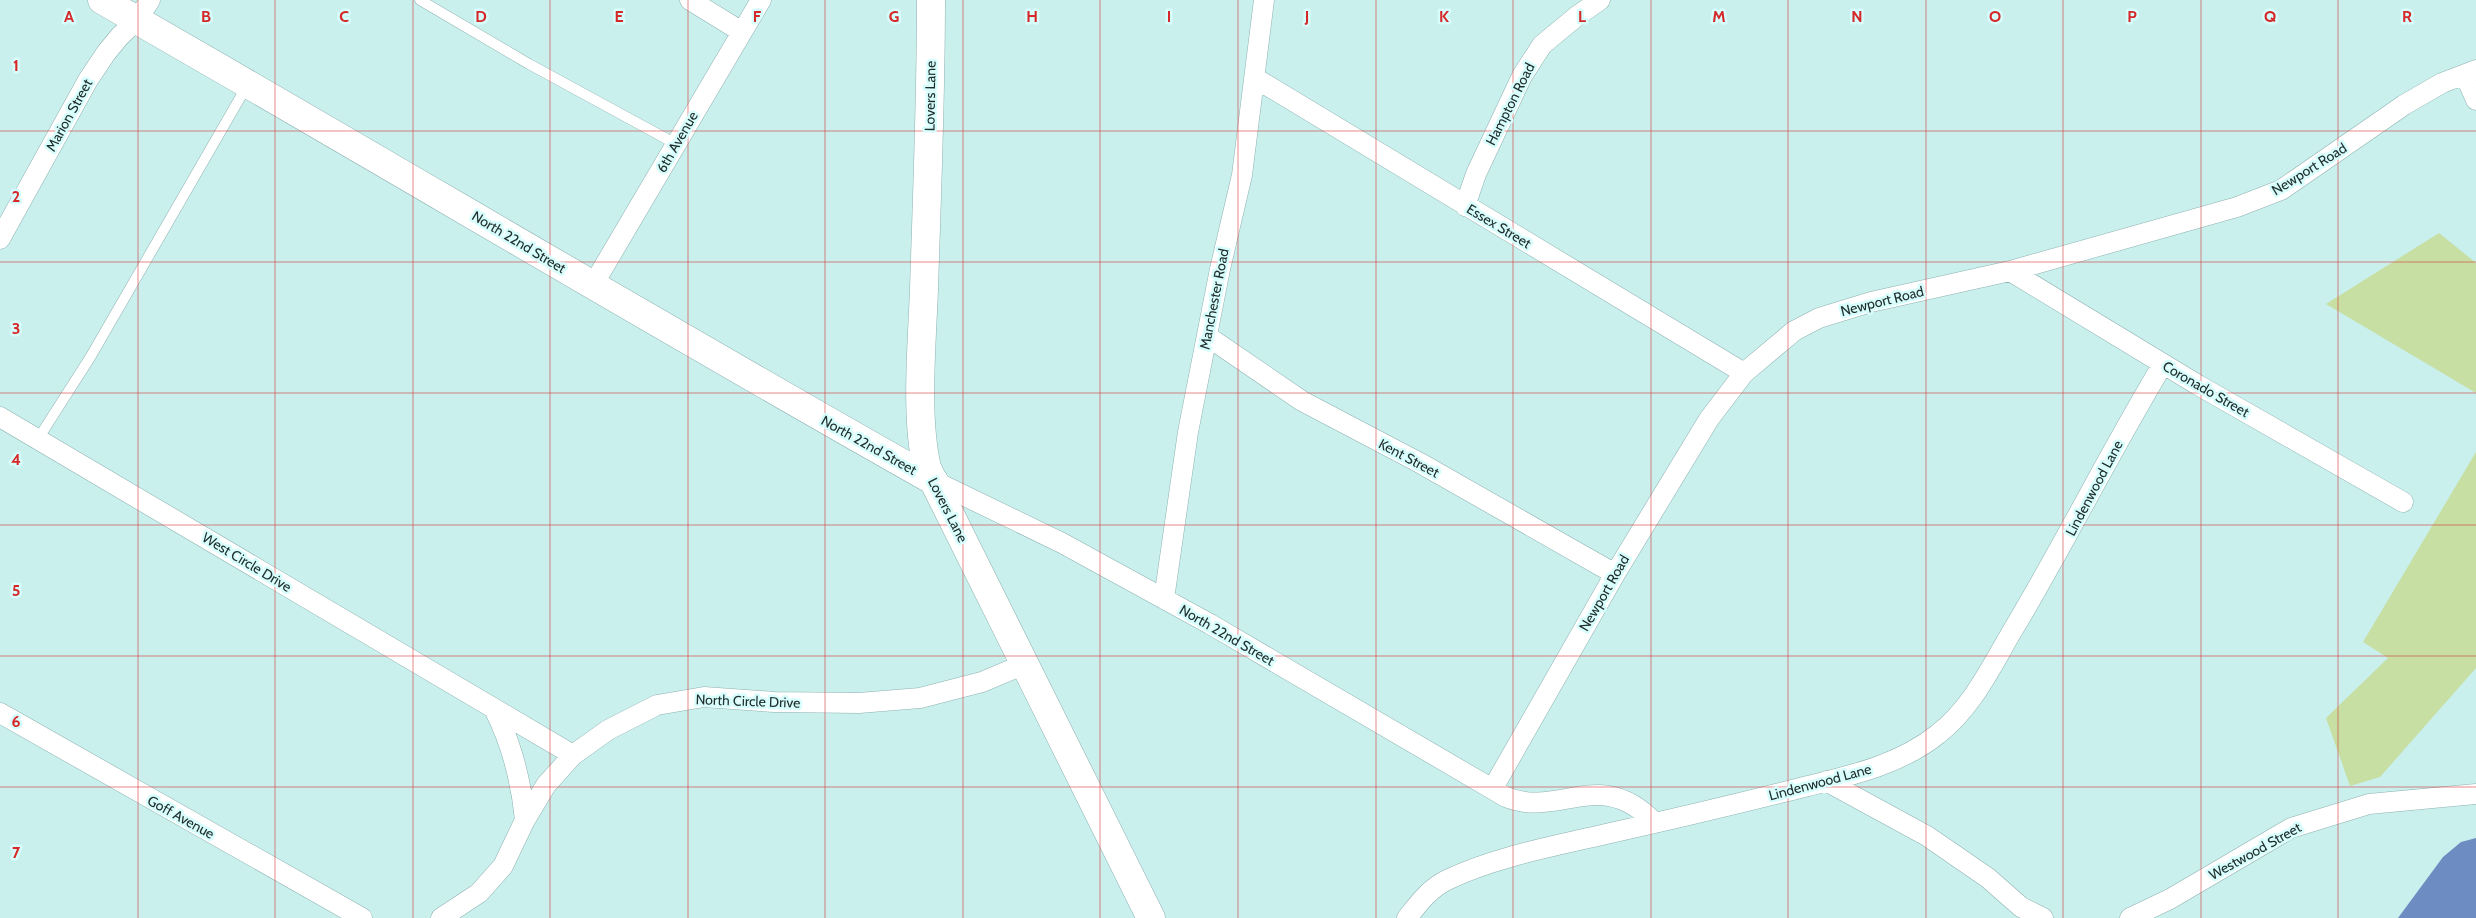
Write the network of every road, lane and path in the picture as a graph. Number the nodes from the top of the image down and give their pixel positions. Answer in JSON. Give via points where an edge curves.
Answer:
{"nodes":[{"id":1,"x":102,"y":0,"type":"edge"},
{"id":2,"x":420,"y":0,"type":"edge"},
{"id":3,"x":690,"y":0,"type":"edge"},
{"id":4,"x":761,"y":0,"type":"edge"},
{"id":5,"x":931,"y":0,"type":"edge"},
{"id":6,"x":1264,"y":0,"type":"edge"},
{"id":7,"x":1600,"y":0,"type":"edge"},
{"id":8,"x":144,"y":10,"type":"edge"},
{"id":9,"x":742,"y":32,"type":"junction"},
{"id":10,"x":2470,"y":73,"type":"edge"},
{"id":11,"x":1255,"y":78,"type":"junction"},
{"id":12,"x":249,"y":84,"type":"junction"},
{"id":13,"x":2476,"y":100,"type":"edge"},
{"id":14,"x":676,"y":144,"type":"junction"},
{"id":15,"x":1465,"y":206,"type":"junction"},
{"id":16,"x":0,"y":238,"type":"edge"},
{"id":17,"x":2010,"y":271,"type":"junction"},
{"id":18,"x":593,"y":285,"type":"junction"},
{"id":19,"x":1207,"y":336,"type":"junction"},
{"id":20,"x":2163,"y":364,"type":"junction"},
{"id":21,"x":1744,"y":372,"type":"junction"},
{"id":22,"x":0,"y":417,"type":"edge"},
{"id":23,"x":38,"y":439,"type":"junction"},
{"id":24,"x":934,"y":481,"type":"junction"},
{"id":25,"x":2403,"y":502,"type":"dead end"},
{"id":26,"x":1615,"y":574,"type":"junction"},
{"id":27,"x":1164,"y":599,"type":"junction"},
{"id":28,"x":1025,"y":664,"type":"junction"},
{"id":29,"x":494,"y":709,"type":"junction"},
{"id":30,"x":0,"y":713,"type":"edge"},
{"id":31,"x":574,"y":755,"type":"junction"},
{"id":32,"x":1826,"y":781,"type":"junction"},
{"id":33,"x":1493,"y":788,"type":"junction"},
{"id":34,"x":2476,"y":794,"type":"edge"},
{"id":35,"x":525,"y":820,"type":"junction"},
{"id":36,"x":1655,"y":823,"type":"junction"},
{"id":37,"x":362,"y":918,"type":"edge"},
{"id":38,"x":441,"y":918,"type":"edge"},
{"id":39,"x":1151,"y":918,"type":"edge"},
{"id":40,"x":1407,"y":918,"type":"edge"},
{"id":41,"x":2043,"y":918,"type":"edge"},
{"id":42,"x":2130,"y":918,"type":"edge"}],
"edges":[{"from":1,"to":8,"type":"street","name":"North 22nd Street"},
{"from":2,"to":14,"type":"lane"},
{"from":3,"to":9,"type":"street"},
{"from":4,"to":9,"type":"street","name":"6th Avenue"},
{"from":5,"to":24,"type":"street","name":"Lovers Lane","via":[[921,443]]},
{"from":6,"to":11,"type":"street","name":"Manchester Road"},
{"from":7,"to":15,"type":"street","name":"Hampton Road","via":[[1542,45],[1532,60],[1497,129]]},
{"from":8,"to":12,"type":"street","name":"North 22nd Street"},
{"from":8,"to":16,"type":"street","name":"Marion Street","via":[[88,80]]},
{"from":9,"to":14,"type":"street","name":"6th Avenue"},
{"from":10,"to":13,"type":"street"},
{"from":10,"to":17,"type":"street","name":"Newport Road","via":[[2404,105],[2281,190],[2237,207]]},
{"from":11,"to":15,"type":"street","name":"Essex Street"},
{"from":11,"to":19,"type":"street","name":"Manchester Road","via":[[1242,175]]},
{"from":12,"to":18,"type":"street","name":"North 22nd Street"},
{"from":12,"to":23,"type":"lane","via":[[91,356]]},
{"from":14,"to":18,"type":"street","name":"6th Avenue"},
{"from":15,"to":21,"type":"street","name":"Essex Street"},
{"from":17,"to":20,"type":"street","name":"Coronado Street"},
{"from":17,"to":21,"type":"street","name":"Newport Road","via":[[1872,302],[1819,318],[1794,330]]},
{"from":18,"to":24,"type":"street","name":"North 22nd Street"},
{"from":19,"to":26,"type":"street","name":"Kent Street","via":[[1302,401]]},
{"from":19,"to":27,"type":"street","name":"Manchester Road","via":[[1188,432]]},
{"from":20,"to":25,"type":"street","name":"Coronado Street"},
{"from":20,"to":32,"type":"street","name":"Lindenwood Lane","via":[[2057,556],[1972,700],[1938,734],[1901,756],[1866,771]]},
{"from":21,"to":26,"type":"street","name":"Newport Road","via":[[1709,419]]},
{"from":22,"to":23,"type":"street","name":"West Circle Drive"},
{"from":23,"to":29,"type":"street","name":"West Circle Drive"},
{"from":24,"to":27,"type":"street","name":"North 22nd Street","via":[[1062,543]]},
{"from":24,"to":28,"type":"street","name":"Lovers Lane"},
{"from":26,"to":33,"type":"street","name":"Newport Road"},
{"from":27,"to":33,"type":"street","name":"North 22nd Street"},
{"from":28,"to":31,"type":"street","name":"North Circle Drive","via":[[982,682],[920,698],[859,703],[704,697],[657,705],[608,730]]},
{"from":28,"to":39,"type":"street","name":"Lovers Lane"},
{"from":29,"to":31,"type":"street","name":"West Circle Drive"},
{"from":29,"to":35,"type":"street","via":[[506,733],[517,769]]},
{"from":30,"to":37,"type":"street","name":"Goff Avenue"},
{"from":31,"to":35,"type":"street","name":"North Circle Drive","via":[[546,785]]},
{"from":32,"to":36,"type":"street","name":"Lindenwood Lane"},
{"from":32,"to":41,"type":"street","via":[[1927,836],[1988,878],[2021,907]]},
{"from":33,"to":36,"type":"street","name":"North 22nd Street","via":[[1520,802],[1596,794],[1613,796],[1627,801]]},
{"from":34,"to":42,"type":"street","name":"Westwood Street","via":[[2369,804],[2291,828],[2170,899]]},
{"from":35,"to":38,"type":"street","name":"North Circle Drive","via":[[503,866],[479,892]]},
{"from":36,"to":40,"type":"street","name":"Lindenwood Lane","via":[[1558,845],[1475,869],[1428,892]]}]}
